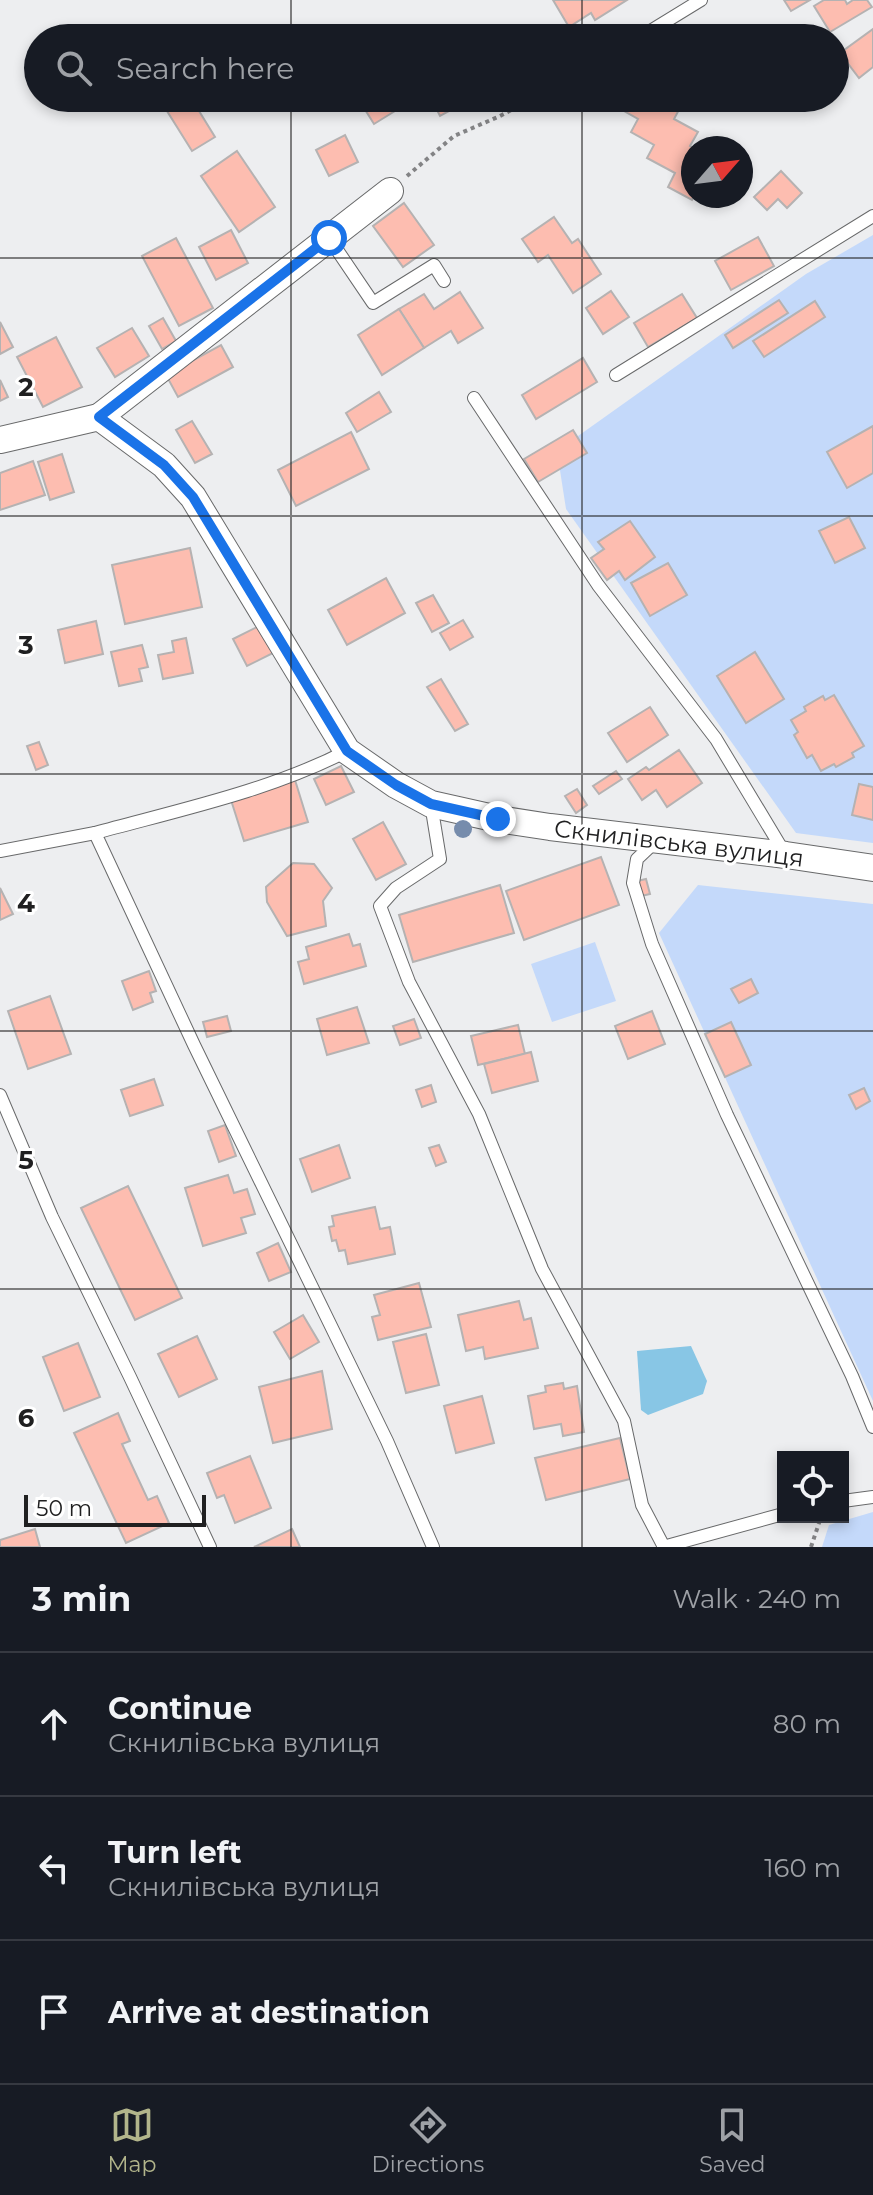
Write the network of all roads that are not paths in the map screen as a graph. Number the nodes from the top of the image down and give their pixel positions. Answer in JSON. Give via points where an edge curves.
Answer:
{"nodes":[{"id":1,"x":701,"y":0,"type":"edge"},
{"id":2,"x":662,"y":24,"type":"edge"},
{"id":3,"x":390,"y":191,"type":"road end"},
{"id":4,"x":873,"y":216,"type":"edge"},
{"id":5,"x":329,"y":238,"type":"junction"},
{"id":6,"x":444,"y":281,"type":"dead end"},
{"id":7,"x":616,"y":375,"type":"dead end"},
{"id":8,"x":474,"y":398,"type":"dead end"},
{"id":9,"x":99,"y":417,"type":"junction"},
{"id":10,"x":0,"y":440,"type":"edge"},
{"id":11,"x":347,"y":751,"type":"junction"},
{"id":12,"x":431,"y":804,"type":"junction"},
{"id":13,"x":95,"y":833,"type":"junction"},
{"id":14,"x":656,"y":841,"type":"junction"},
{"id":15,"x":0,"y":851,"type":"edge"},
{"id":16,"x":786,"y":855,"type":"junction"},
{"id":17,"x":873,"y":868,"type":"edge"},
{"id":18,"x":0,"y":1095,"type":"edge"},
{"id":19,"x":873,"y":1427,"type":"edge"},
{"id":20,"x":873,"y":1497,"type":"edge"},
{"id":21,"x":849,"y":1500,"type":"edge"},
{"id":22,"x":777,"y":1516,"type":"edge"},
{"id":23,"x":210,"y":1547,"type":"edge"},
{"id":24,"x":433,"y":1547,"type":"edge"},
{"id":25,"x":663,"y":1547,"type":"edge"}],
"edges":[{"from":1,"to":2,"type":"lane"},
{"from":3,"to":5,"type":"street"},
{"from":4,"to":7,"type":"lane"},
{"from":5,"to":6,"type":"lane","via":[[373,303],[434,265]]},
{"from":5,"to":9,"type":"street"},
{"from":8,"to":16,"type":"lane","via":[[598,585],[716,739]]},
{"from":9,"to":10,"type":"street"},
{"from":9,"to":11,"type":"street","name":"Скнилівська вулиця","via":[[164,465],[193,497]]},
{"from":11,"to":12,"type":"street","name":"Скнилівська вулиця"},
{"from":11,"to":13,"type":"lane","via":[[269,783]]},
{"from":12,"to":14,"type":"street","name":"Скнилівська вулиця"},
{"from":12,"to":25,"type":"lane","via":[[440,859],[396,888],[380,906],[409,982],[479,1114],[542,1269],[624,1421],[642,1505]]},
{"from":13,"to":15,"type":"lane"},
{"from":13,"to":24,"type":"lane"},
{"from":14,"to":16,"type":"street","name":"Скнилівська вулиця"},
{"from":14,"to":19,"type":"lane","via":[[637,859],[633,883],[652,944]]},
{"from":16,"to":17,"type":"street","name":"Скнилівська вулиця"},
{"from":18,"to":23,"type":"lane","via":[[52,1217]]},
{"from":20,"to":21,"type":"lane"},
{"from":22,"to":25,"type":"lane"}]}
